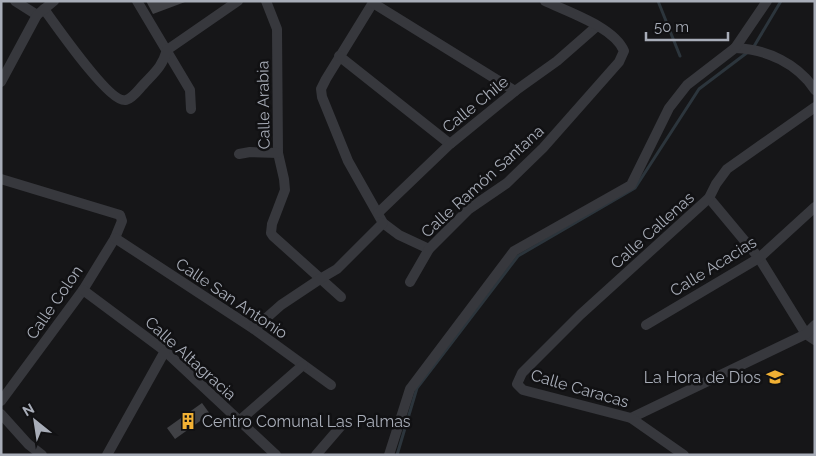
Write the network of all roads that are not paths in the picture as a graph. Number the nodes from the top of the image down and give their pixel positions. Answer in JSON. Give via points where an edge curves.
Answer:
{"nodes":[{"id":1,"x":16,"y":1,"type":"edge"},
{"id":2,"x":54,"y":1,"type":"edge"},
{"id":3,"x":138,"y":1,"type":"edge"},
{"id":4,"x":238,"y":1,"type":"edge"},
{"id":5,"x":266,"y":1,"type":"edge"},
{"id":6,"x":545,"y":1,"type":"edge"},
{"id":7,"x":767,"y":1,"type":"edge"},
{"id":8,"x":373,"y":2,"type":"edge"},
{"id":9,"x":41,"y":12,"type":"junction"},
{"id":10,"x":597,"y":26,"type":"junction"},
{"id":11,"x":735,"y":48,"type":"junction"},
{"id":12,"x":167,"y":50,"type":"junction"},
{"id":13,"x":339,"y":56,"type":"junction"},
{"id":14,"x":1,"y":82,"type":"edge"},
{"id":15,"x":815,"y":90,"type":"edge"},
{"id":16,"x":514,"y":91,"type":"junction"},
{"id":17,"x":815,"y":107,"type":"edge"},
{"id":18,"x":191,"y":109,"type":"dead end"},
{"id":19,"x":450,"y":144,"type":"junction"},
{"id":20,"x":278,"y":153,"type":"junction"},
{"id":21,"x":239,"y":154,"type":"dead end"},
{"id":22,"x":1,"y":180,"type":"edge"},
{"id":23,"x":709,"y":198,"type":"junction"},
{"id":24,"x":815,"y":207,"type":"edge"},
{"id":25,"x":378,"y":213,"type":"junction"},
{"id":26,"x":383,"y":223,"type":"junction"},
{"id":27,"x":115,"y":238,"type":"junction"},
{"id":28,"x":429,"y":249,"type":"junction"},
{"id":29,"x":759,"y":258,"type":"junction"},
{"id":30,"x":320,"y":278,"type":"junction"},
{"id":31,"x":410,"y":282,"type":"dead end"},
{"id":32,"x":83,"y":290,"type":"junction"},
{"id":33,"x":341,"y":297,"type":"dead end"},
{"id":34,"x":646,"y":325,"type":"dead end"},
{"id":35,"x":815,"y":326,"type":"edge"},
{"id":36,"x":254,"y":329,"type":"junction"},
{"id":37,"x":810,"y":337,"type":"edge"},
{"id":38,"x":165,"y":351,"type":"junction"},
{"id":39,"x":303,"y":365,"type":"junction"},
{"id":40,"x":517,"y":384,"type":"joint"},
{"id":41,"x":332,"y":385,"type":"dead end"},
{"id":42,"x":1,"y":401,"type":"edge"},
{"id":43,"x":1,"y":414,"type":"edge"},
{"id":44,"x":632,"y":418,"type":"junction"},
{"id":45,"x":239,"y":421,"type":"junction"},
{"id":46,"x":340,"y":426,"type":"dead end"},
{"id":47,"x":42,"y":455,"type":"edge"},
{"id":48,"x":107,"y":455,"type":"edge"},
{"id":49,"x":276,"y":455,"type":"edge"},
{"id":50,"x":316,"y":455,"type":"edge"},
{"id":51,"x":389,"y":455,"type":"edge"},
{"id":52,"x":684,"y":455,"type":"edge"}],
"edges":[{"from":1,"to":9,"type":"street"},
{"from":2,"to":9,"type":"street"},
{"from":3,"to":12,"type":"street"},
{"from":4,"to":12,"type":"street"},
{"from":5,"to":20,"type":"street","name":"Calle Arabia","via":[[277,29]]},
{"from":6,"to":10,"type":"street"},
{"from":7,"to":11,"type":"street"},
{"from":8,"to":13,"type":"street"},
{"from":8,"to":16,"type":"street"},
{"from":9,"to":12,"type":"street","via":[[87,68],[118,99],[126,100],[134,95],[163,64]]},
{"from":9,"to":14,"type":"street"},
{"from":10,"to":16,"type":"street","name":"Calle Chile","via":[[557,61]]},
{"from":10,"to":28,"type":"street","name":"Calle Ramón Santana","via":[[620,43],[624,51],[619,62],[543,148],[507,183],[470,209]]},
{"from":11,"to":15,"type":"street","via":[[760,50],[779,58],[807,78]]},
{"from":11,"to":51,"type":"street","via":[[687,85],[669,108],[631,186],[514,251],[410,389]]},
{"from":12,"to":18,"type":"street","via":[[190,90]]},
{"from":13,"to":19,"type":"street"},
{"from":13,"to":25,"type":"street","via":[[321,89],[322,97],[344,152]]},
{"from":16,"to":19,"type":"street","name":"Calle Chile"},
{"from":17,"to":23,"type":"street","name":"Calle Callenas","via":[[727,169]]},
{"from":19,"to":25,"type":"street","name":"Calle Chile"},
{"from":20,"to":21,"type":"street"},
{"from":20,"to":30,"type":"street","name":"Calle Arabia","via":[[285,190],[271,233]]},
{"from":22,"to":27,"type":"street","name":"Calle Colon","via":[[120,215],[122,222]]},
{"from":23,"to":29,"type":"street"},
{"from":23,"to":40,"type":"street","name":"Calle Callenas","via":[[580,315],[522,373]]},
{"from":24,"to":29,"type":"street","name":"Calle Acacias"},
{"from":25,"to":26,"type":"street"},
{"from":26,"to":28,"type":"street","via":[[398,235]]},
{"from":26,"to":30,"type":"street","via":[[337,270]]},
{"from":27,"to":32,"type":"street","name":"Calle Colon"},
{"from":27,"to":36,"type":"street","name":"Calle San Antonio"},
{"from":28,"to":31,"type":"street","name":"Calle Ramón Santana"},
{"from":29,"to":34,"type":"street","name":"Calle Acacias"},
{"from":29,"to":37,"type":"street"},
{"from":30,"to":33,"type":"street","name":"Calle Arabia"},
{"from":30,"to":36,"type":"street","via":[[280,305]]},
{"from":32,"to":38,"type":"street","name":"Calle Altagracia"},
{"from":32,"to":42,"type":"street","name":"Calle Colon"},
{"from":35,"to":37,"type":"street"},
{"from":36,"to":39,"type":"street","name":"Calle San Antonio"},
{"from":37,"to":44,"type":"street"},
{"from":38,"to":45,"type":"street","name":"Calle Altagracia"},
{"from":38,"to":48,"type":"street"},
{"from":39,"to":41,"type":"street","name":"Calle San Antonio"},
{"from":39,"to":45,"type":"street"},
{"from":40,"to":44,"type":"street","name":"Calle Caracas","via":[[523,390]]},
{"from":43,"to":47,"type":"street"},
{"from":44,"to":52,"type":"street","name":"Calle Caracas"},
{"from":45,"to":49,"type":"street","name":"Calle Altagracia"},
{"from":46,"to":50,"type":"street"}]}
